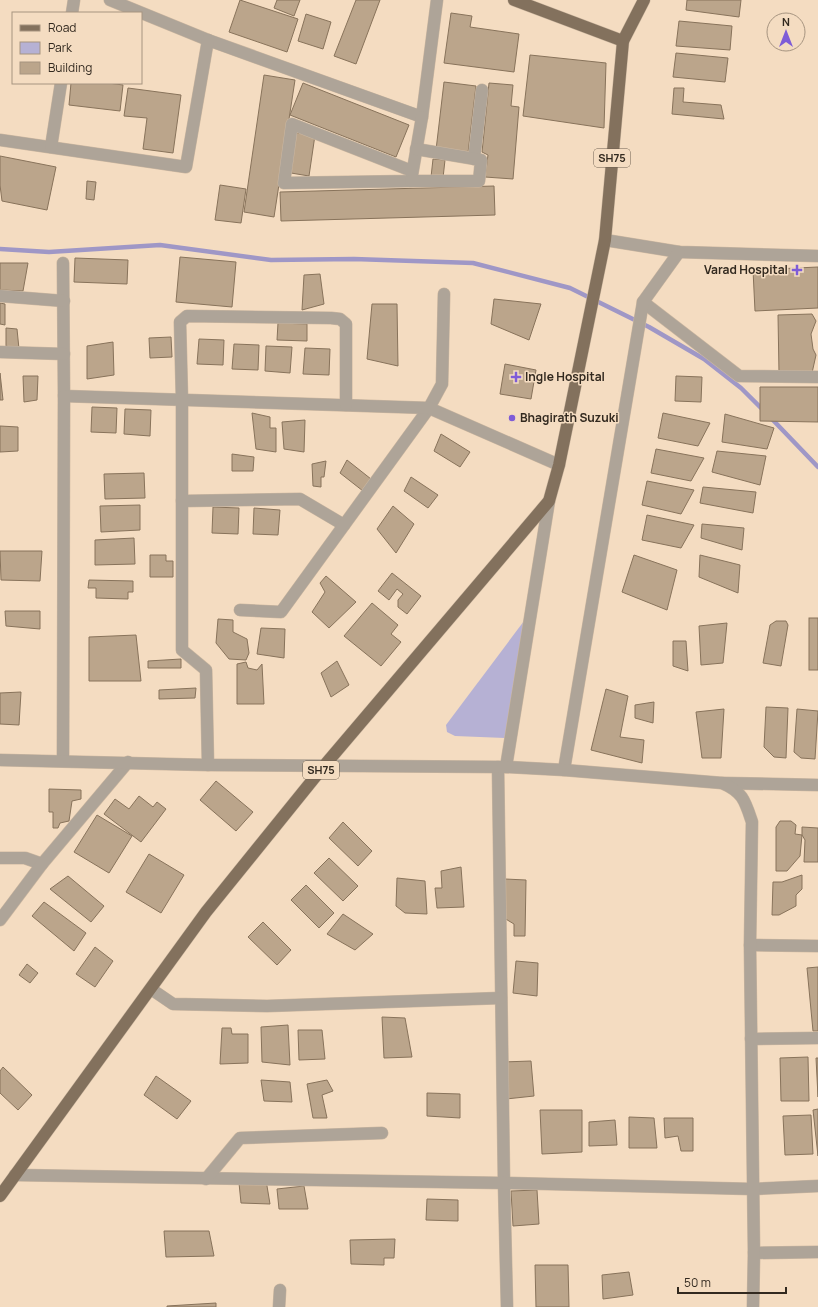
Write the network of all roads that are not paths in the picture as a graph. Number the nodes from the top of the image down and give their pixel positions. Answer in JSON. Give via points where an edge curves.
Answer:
{"nodes":[{"id":1,"x":74,"y":0,"type":"edge"},
{"id":2,"x":110,"y":0,"type":"edge"},
{"id":3,"x":437,"y":0,"type":"edge"},
{"id":4,"x":514,"y":0,"type":"edge"},
{"id":5,"x":644,"y":0,"type":"edge"},
{"id":6,"x":72,"y":12,"type":"edge"},
{"id":7,"x":139,"y":12,"type":"edge"},
{"id":8,"x":142,"y":13,"type":"edge"},
{"id":9,"x":208,"y":40,"type":"junction"},
{"id":10,"x":623,"y":41,"type":"junction"},
{"id":11,"x":61,"y":84,"type":"edge"},
{"id":12,"x":482,"y":90,"type":"dead end"},
{"id":13,"x":422,"y":117,"type":"junction"},
{"id":14,"x":0,"y":140,"type":"edge"},
{"id":15,"x":51,"y":147,"type":"junction"},
{"id":16,"x":416,"y":149,"type":"junction"},
{"id":17,"x":474,"y":159,"type":"junction"},
{"id":18,"x":412,"y":176,"type":"junction"},
{"id":19,"x":605,"y":240,"type":"junction"},
{"id":20,"x":679,"y":252,"type":"junction"},
{"id":21,"x":818,"y":256,"type":"edge"},
{"id":22,"x":63,"y":263,"type":"dead end"},
{"id":23,"x":444,"y":294,"type":"dead end"},
{"id":24,"x":0,"y":296,"type":"edge"},
{"id":25,"x":64,"y":301,"type":"junction"},
{"id":26,"x":643,"y":302,"type":"junction"},
{"id":27,"x":0,"y":352,"type":"edge"},
{"id":28,"x":64,"y":354,"type":"junction"},
{"id":29,"x":818,"y":377,"type":"edge"},
{"id":30,"x":64,"y":396,"type":"junction"},
{"id":31,"x":182,"y":400,"type":"junction"},
{"id":32,"x":346,"y":405,"type":"junction"},
{"id":33,"x":429,"y":408,"type":"junction"},
{"id":34,"x":559,"y":464,"type":"junction"},
{"id":35,"x":182,"y":501,"type":"junction"},
{"id":36,"x":549,"y":501,"type":"junction"},
{"id":37,"x":344,"y":526,"type":"junction"},
{"id":38,"x":240,"y":610,"type":"dead end"},
{"id":39,"x":0,"y":760,"type":"edge"},
{"id":40,"x":63,"y":760,"type":"junction"},
{"id":41,"x":128,"y":762,"type":"junction"},
{"id":42,"x":208,"y":765,"type":"junction"},
{"id":43,"x":324,"y":766,"type":"junction"},
{"id":44,"x":502,"y":767,"type":"junction"},
{"id":45,"x":564,"y":770,"type":"junction"},
{"id":46,"x":722,"y":783,"type":"junction"},
{"id":47,"x":818,"y":785,"type":"edge"},
{"id":48,"x":0,"y":858,"type":"edge"},
{"id":49,"x":42,"y":864,"type":"junction"},
{"id":50,"x":0,"y":920,"type":"edge"},
{"id":51,"x":750,"y":944,"type":"junction"},
{"id":52,"x":818,"y":946,"type":"edge"},
{"id":53,"x":151,"y":989,"type":"junction"},
{"id":54,"x":501,"y":998,"type":"junction"},
{"id":55,"x":818,"y":1038,"type":"edge"},
{"id":56,"x":751,"y":1039,"type":"junction"},
{"id":57,"x":382,"y":1133,"type":"dead end"},
{"id":58,"x":15,"y":1175,"type":"junction"},
{"id":59,"x":206,"y":1179,"type":"junction"},
{"id":60,"x":504,"y":1183,"type":"junction"},
{"id":61,"x":818,"y":1186,"type":"edge"},
{"id":62,"x":753,"y":1189,"type":"junction"},
{"id":63,"x":0,"y":1196,"type":"edge"},
{"id":64,"x":818,"y":1252,"type":"edge"},
{"id":65,"x":754,"y":1253,"type":"junction"},
{"id":66,"x":280,"y":1290,"type":"dead end"},
{"id":67,"x":279,"y":1307,"type":"edge"},
{"id":68,"x":507,"y":1307,"type":"edge"},
{"id":69,"x":753,"y":1307,"type":"edge"}],
"edges":[{"from":1,"to":6,"type":"street"},
{"from":2,"to":7,"type":"street"},
{"from":3,"to":13,"type":"street"},
{"from":4,"to":10,"type":"main road"},
{"from":5,"to":10,"type":"main road","number":"SH75"},
{"from":8,"to":9,"type":"street"},
{"from":9,"to":13,"type":"street"},
{"from":9,"to":15,"type":"street","via":[[186,167]]},
{"from":10,"to":19,"type":"main road","number":"SH75"},
{"from":11,"to":15,"type":"street"},
{"from":12,"to":17,"type":"street"},
{"from":13,"to":16,"type":"street"},
{"from":14,"to":15,"type":"street"},
{"from":16,"to":17,"type":"street"},
{"from":16,"to":18,"type":"street"},
{"from":17,"to":18,"type":"street","via":[[481,160],[479,181]]},
{"from":18,"to":18,"type":"street","via":[[284,183],[292,124]]},
{"from":19,"to":20,"type":"street"},
{"from":19,"to":34,"type":"main road","number":"SH75"},
{"from":20,"to":21,"type":"street"},
{"from":20,"to":26,"type":"street"},
{"from":22,"to":25,"type":"street"},
{"from":23,"to":33,"type":"street","via":[[442,384]]},
{"from":24,"to":25,"type":"street"},
{"from":25,"to":28,"type":"street"},
{"from":26,"to":29,"type":"street","via":[[739,376]]},
{"from":26,"to":45,"type":"street"},
{"from":27,"to":28,"type":"street"},
{"from":28,"to":30,"type":"street"},
{"from":30,"to":31,"type":"street"},
{"from":30,"to":40,"type":"street"},
{"from":31,"to":32,"type":"street"},
{"from":31,"to":32,"type":"street","via":[[180,322],[187,316],[331,318],[340,319],[346,324]]},
{"from":31,"to":35,"type":"street"},
{"from":32,"to":33,"type":"street"},
{"from":33,"to":34,"type":"street"},
{"from":33,"to":37,"type":"street"},
{"from":34,"to":36,"type":"main road","number":"SH75"},
{"from":35,"to":37,"type":"street","via":[[300,499]]},
{"from":35,"to":42,"type":"street","via":[[182,650],[206,670]]},
{"from":36,"to":43,"type":"main road","number":"SH75"},
{"from":36,"to":44,"type":"street"},
{"from":37,"to":38,"type":"street","via":[[281,612]]},
{"from":39,"to":40,"type":"street"},
{"from":40,"to":41,"type":"street"},
{"from":41,"to":42,"type":"street"},
{"from":41,"to":49,"type":"street"},
{"from":42,"to":43,"type":"street"},
{"from":43,"to":44,"type":"street"},
{"from":43,"to":53,"type":"main road","number":"SH75","via":[[206,912]]},
{"from":44,"to":45,"type":"street"},
{"from":44,"to":54,"type":"street"},
{"from":45,"to":46,"type":"street"},
{"from":46,"to":47,"type":"street"},
{"from":46,"to":51,"type":"street","via":[[741,794],[752,822]]},
{"from":48,"to":49,"type":"street","via":[[25,858]]},
{"from":49,"to":50,"type":"street"},
{"from":51,"to":52,"type":"street"},
{"from":51,"to":56,"type":"street"},
{"from":53,"to":54,"type":"street","via":[[174,1004],[267,1006]]},
{"from":53,"to":58,"type":"main road","number":"SH75"},
{"from":54,"to":60,"type":"street"},
{"from":55,"to":56,"type":"street"},
{"from":56,"to":62,"type":"street"},
{"from":57,"to":59,"type":"street","via":[[240,1138]]},
{"from":58,"to":59,"type":"street"},
{"from":58,"to":63,"type":"main road","number":"SH75"},
{"from":59,"to":60,"type":"street"},
{"from":60,"to":62,"type":"street"},
{"from":60,"to":68,"type":"street"},
{"from":61,"to":62,"type":"street"},
{"from":62,"to":65,"type":"street"},
{"from":64,"to":65,"type":"street"},
{"from":65,"to":69,"type":"street"},
{"from":66,"to":67,"type":"street"}]}
